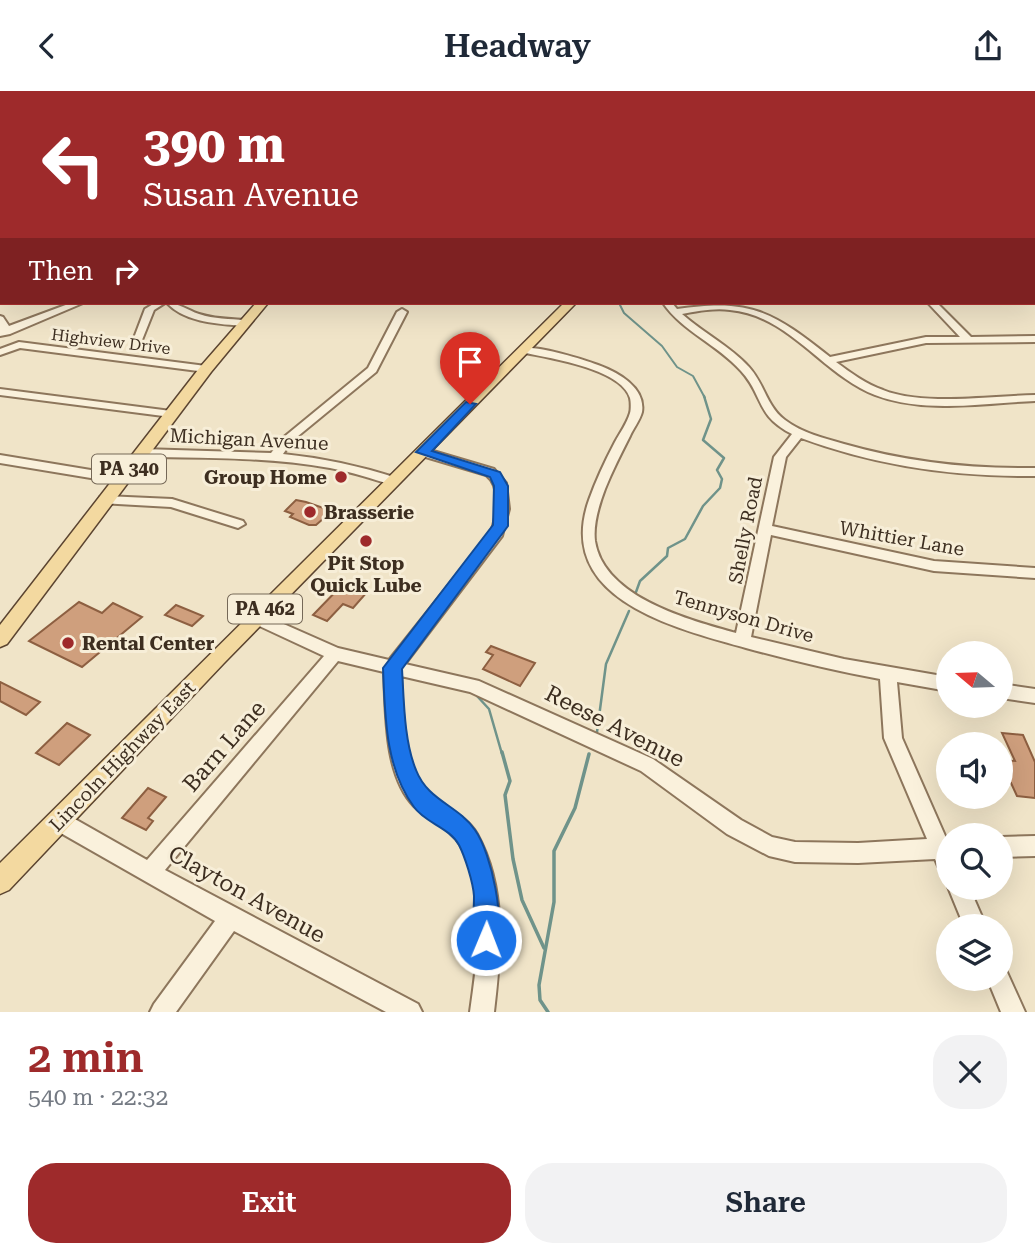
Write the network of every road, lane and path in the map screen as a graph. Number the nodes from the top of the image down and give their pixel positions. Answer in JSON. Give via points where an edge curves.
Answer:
{"nodes":[{"id":1,"x":71,"y":305,"type":"edge"},
{"id":2,"x":75,"y":305,"type":"edge"},
{"id":3,"x":157,"y":305,"type":"edge"},
{"id":4,"x":174,"y":305,"type":"edge"},
{"id":5,"x":260,"y":305,"type":"edge"},
{"id":6,"x":568,"y":305,"type":"edge"},
{"id":7,"x":934,"y":305,"type":"edge"},
{"id":8,"x":671,"y":307,"type":"edge"},
{"id":9,"x":402,"y":312,"type":"dead end"},
{"id":10,"x":0,"y":319,"type":"edge"},
{"id":11,"x":71,"y":320,"type":"dead end"},
{"id":12,"x":245,"y":323,"type":"junction"},
{"id":13,"x":4,"y":332,"type":"edge"},
{"id":14,"x":139,"y":338,"type":"dead end"},
{"id":15,"x":968,"y":339,"type":"junction"},
{"id":16,"x":1035,"y":339,"type":"edge"},
{"id":17,"x":524,"y":350,"type":"junction"},
{"id":18,"x":0,"y":352,"type":"edge"},
{"id":19,"x":828,"y":361,"type":"junction"},
{"id":20,"x":206,"y":369,"type":"junction"},
{"id":21,"x":0,"y":392,"type":"edge"},
{"id":22,"x":1032,"y":401,"type":"edge"},
{"id":23,"x":171,"y":414,"type":"junction"},
{"id":24,"x":799,"y":433,"type":"junction"},
{"id":25,"x":422,"y":452,"type":"junction"},
{"id":26,"x":142,"y":453,"type":"junction"},
{"id":27,"x":194,"y":455,"type":"junction"},
{"id":28,"x":274,"y":458,"type":"junction"},
{"id":29,"x":0,"y":459,"type":"edge"},
{"id":30,"x":186,"y":466,"type":"dead end"},
{"id":31,"x":1035,"y":472,"type":"edge"},
{"id":32,"x":121,"y":479,"type":"junction"},
{"id":33,"x":393,"y":481,"type":"junction"},
{"id":34,"x":105,"y":501,"type":"junction"},
{"id":35,"x":238,"y":524,"type":"dead end"},
{"id":36,"x":765,"y":529,"type":"junction"},
{"id":37,"x":1035,"y":573,"type":"edge"},
{"id":38,"x":256,"y":618,"type":"junction"},
{"id":39,"x":0,"y":639,"type":"edge"},
{"id":40,"x":742,"y":640,"type":"junction"},
{"id":41,"x":335,"y":654,"type":"junction"},
{"id":42,"x":392,"y":668,"type":"junction"},
{"id":43,"x":888,"y":674,"type":"junction"},
{"id":44,"x":936,"y":682,"type":"edge"},
{"id":45,"x":1013,"y":693,"type":"edge"},
{"id":46,"x":1035,"y":696,"type":"edge"},
{"id":47,"x":58,"y":821,"type":"junction"},
{"id":48,"x":936,"y":829,"type":"edge"},
{"id":49,"x":1035,"y":846,"type":"edge"},
{"id":50,"x":1013,"y":847,"type":"edge"},
{"id":51,"x":936,"y":848,"type":"edge"},
{"id":52,"x":151,"y":871,"type":"junction"},
{"id":53,"x":0,"y":881,"type":"edge"},
{"id":54,"x":231,"y":918,"type":"junction"},
{"id":55,"x":1004,"y":991,"type":"edge"},
{"id":56,"x":401,"y":1010,"type":"edge"},
{"id":57,"x":162,"y":1012,"type":"edge"},
{"id":58,"x":482,"y":1012,"type":"edge"},
{"id":59,"x":1013,"y":1012,"type":"edge"}],
"edges":[{"from":1,"to":13,"type":"street"},
{"from":2,"to":11,"type":"street"},
{"from":3,"to":14,"type":"street","via":[[150,309]]},
{"from":4,"to":12,"type":"street","via":[[203,317]]},
{"from":5,"to":12,"type":"main road","number":"PA 340"},
{"from":6,"to":17,"type":"main road","name":"Lincoln Highway East","number":"PA 462"},
{"from":7,"to":15,"type":"street"},
{"from":8,"to":19,"type":"street","via":[[722,306],[755,312]]},
{"from":8,"to":24,"type":"street","via":[[743,367],[773,417]]},
{"from":9,"to":28,"type":"street","via":[[372,370],[288,439]]},
{"from":10,"to":13,"type":"street"},
{"from":12,"to":20,"type":"main road","number":"PA 340"},
{"from":15,"to":16,"type":"street"},
{"from":15,"to":19,"type":"street","via":[[909,342]]},
{"from":17,"to":25,"type":"main road","name":"Lincoln Highway East","number":"PA 462"},
{"from":17,"to":40,"type":"street","name":"Tennyson Drive","via":[[611,373],[636,398],[636,412],[588,521],[589,545],[605,576],[633,600],[664,616]]},
{"from":18,"to":20,"type":"street","name":"Highview Drive","via":[[12,345]]},
{"from":19,"to":22,"type":"street","via":[[868,388],[905,399]]},
{"from":20,"to":23,"type":"main road","number":"PA 340"},
{"from":21,"to":23,"type":"street"},
{"from":23,"to":26,"type":"main road","number":"PA 340"},
{"from":24,"to":31,"type":"street","via":[[924,469]]},
{"from":24,"to":36,"type":"street","name":"Shelly Road","via":[[780,457]]},
{"from":25,"to":33,"type":"main road","name":"Lincoln Highway East","number":"PA 462"},
{"from":25,"to":42,"type":"street","via":[[495,475],[501,486],[502,518],[497,533]]},
{"from":26,"to":27,"type":"street","name":"Michigan Avenue"},
{"from":26,"to":32,"type":"main road","number":"PA 340"},
{"from":27,"to":28,"type":"street","name":"Michigan Avenue","via":[[222,461]]},
{"from":27,"to":30,"type":"street"},
{"from":28,"to":33,"type":"street","name":"Michigan Avenue","via":[[333,462]]},
{"from":29,"to":32,"type":"street"},
{"from":32,"to":34,"type":"main road","number":"PA 340"},
{"from":33,"to":38,"type":"main road","name":"Lincoln Highway East","number":"PA 462"},
{"from":34,"to":35,"type":"street","via":[[172,503]]},
{"from":34,"to":39,"type":"main road","number":"PA 340"},
{"from":36,"to":37,"type":"street","name":"Whittier Lane","via":[[934,566]]},
{"from":36,"to":40,"type":"street","name":"Shelly Road"},
{"from":38,"to":41,"type":"street","name":"Reese Avenue"},
{"from":38,"to":47,"type":"main road","name":"Lincoln Highway East","number":"PA 462"},
{"from":40,"to":43,"type":"street","name":"Tennyson Drive"},
{"from":41,"to":42,"type":"street","name":"Reese Avenue"},
{"from":41,"to":52,"type":"street","name":"Barn Lane"},
{"from":42,"to":51,"type":"street","name":"Reese Avenue","via":[[482,689],[595,740],[662,774],[734,827],[769,846],[805,852]]},
{"from":42,"to":58,"type":"street","via":[[408,780],[423,802],[468,838],[482,875],[487,914]]},
{"from":43,"to":44,"type":"street","name":"Tennyson Drive"},
{"from":43,"to":48,"type":"street","via":[[893,738]]},
{"from":45,"to":46,"type":"street"},
{"from":47,"to":52,"type":"street","name":"Clayton Avenue"},
{"from":47,"to":53,"type":"main road","name":"Lincoln Highway East","number":"PA 462"},
{"from":49,"to":50,"type":"street"},
{"from":52,"to":54,"type":"street","name":"Clayton Avenue"},
{"from":54,"to":56,"type":"street","name":"Clayton Avenue"},
{"from":54,"to":57,"type":"street"},
{"from":55,"to":59,"type":"street"}]}
